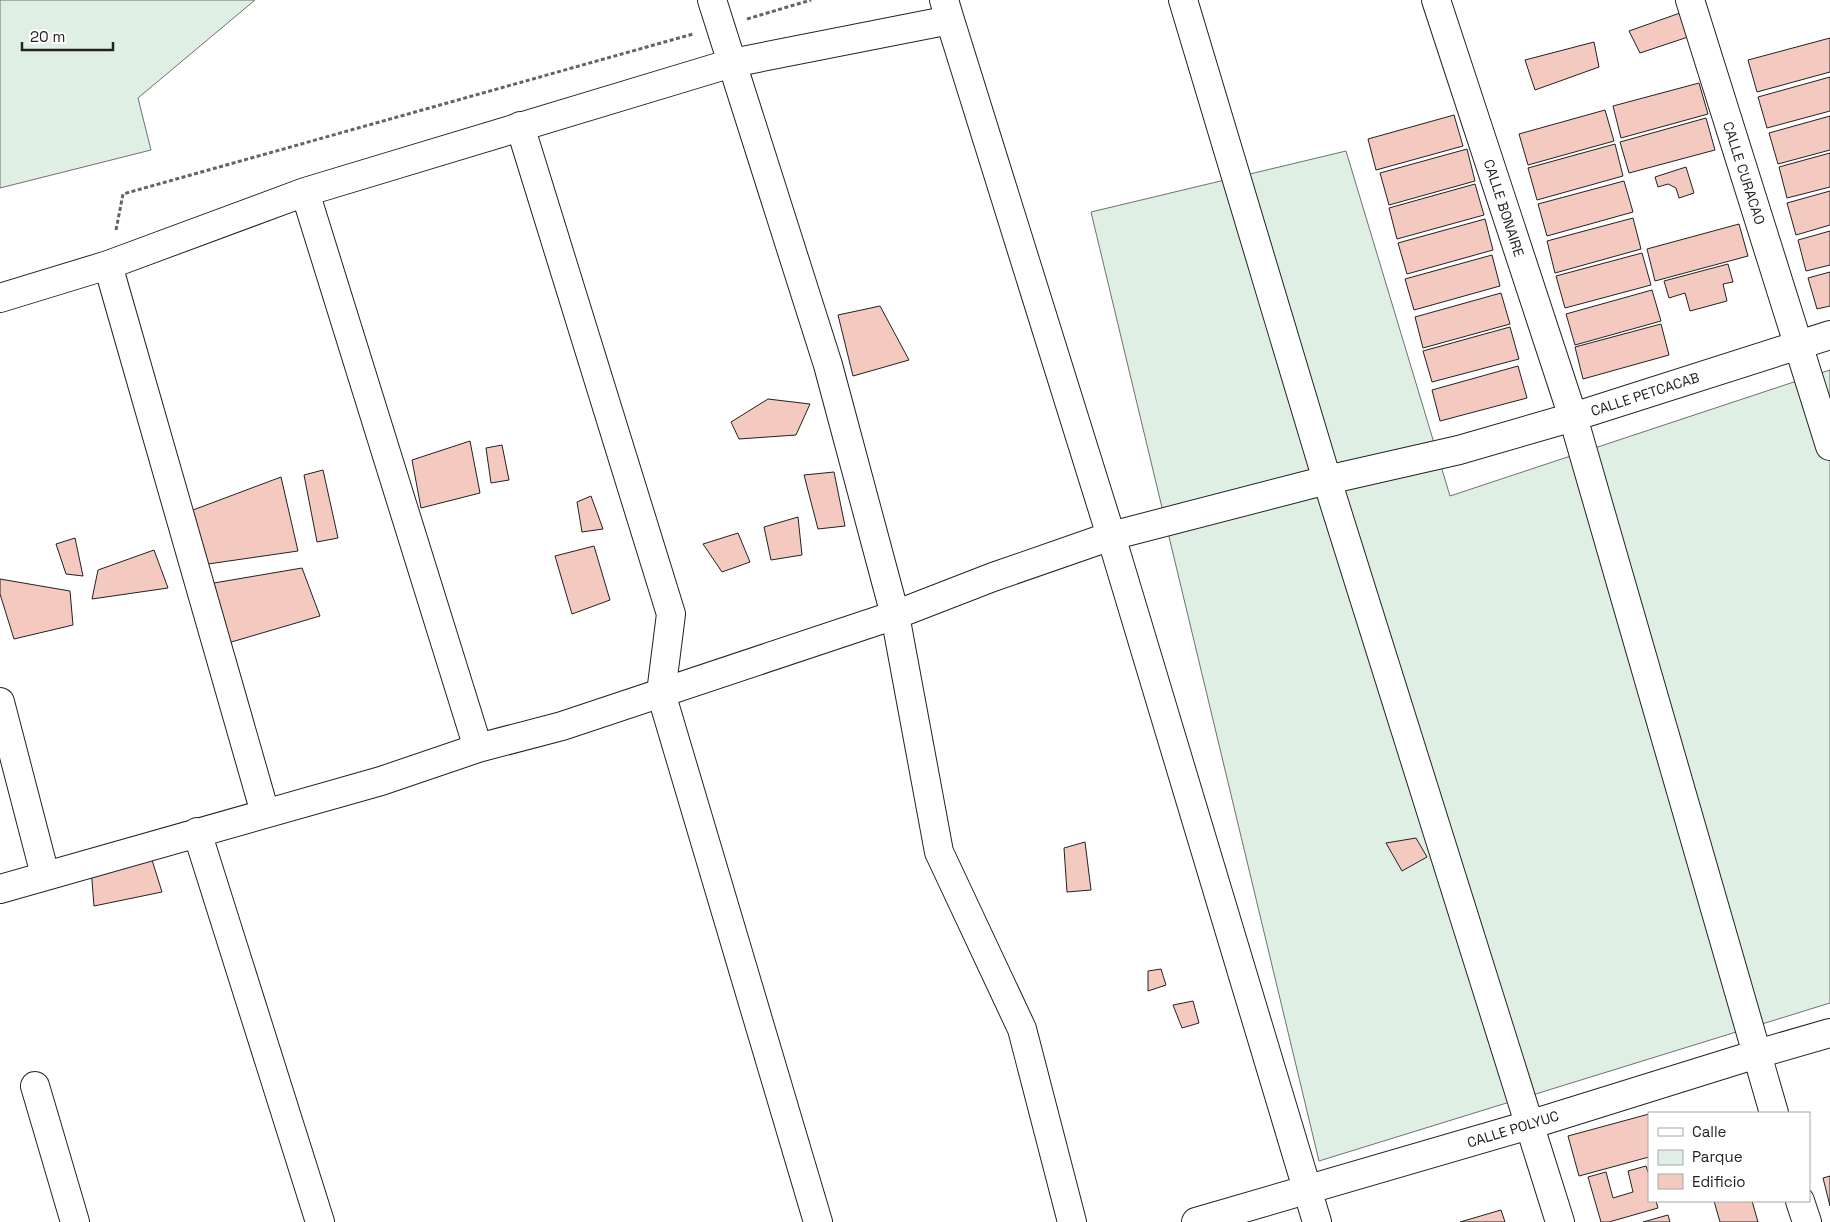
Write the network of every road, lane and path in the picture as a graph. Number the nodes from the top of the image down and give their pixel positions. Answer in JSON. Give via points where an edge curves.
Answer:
{"nodes":[{"id":1,"x":712,"y":0,"type":"edge"},
{"id":2,"x":812,"y":0,"type":"edge"},
{"id":3,"x":1183,"y":0,"type":"edge"},
{"id":4,"x":1436,"y":0,"type":"edge"},
{"id":5,"x":1690,"y":0,"type":"edge"},
{"id":6,"x":947,"y":10,"type":"edge"},
{"id":7,"x":721,"y":26,"type":"junction"},
{"id":8,"x":732,"y":63,"type":"junction"},
{"id":9,"x":520,"y":126,"type":"junction"},
{"id":10,"x":305,"y":192,"type":"junction"},
{"id":11,"x":108,"y":264,"type":"junction"},
{"id":12,"x":0,"y":298,"type":"edge"},
{"id":13,"x":1830,"y":335,"type":"edge"},
{"id":14,"x":1799,"y":345,"type":"junction"},
{"id":15,"x":1573,"y":416,"type":"junction"},
{"id":16,"x":1830,"y":446,"type":"edge"},
{"id":17,"x":1327,"y":480,"type":"junction"},
{"id":18,"x":1111,"y":536,"type":"junction"},
{"id":19,"x":895,"y":615,"type":"junction"},
{"id":20,"x":661,"y":693,"type":"junction"},
{"id":21,"x":0,"y":702,"type":"edge"},
{"id":22,"x":478,"y":748,"type":"junction"},
{"id":23,"x":266,"y":813,"type":"junction"},
{"id":24,"x":197,"y":832,"type":"junction"},
{"id":25,"x":45,"y":875,"type":"junction"},
{"id":26,"x":0,"y":888,"type":"edge"},
{"id":27,"x":1830,"y":1033,"type":"edge"},
{"id":28,"x":1757,"y":1054,"type":"junction"},
{"id":29,"x":35,"y":1086,"type":"dead end"},
{"id":30,"x":1774,"y":1112,"type":"edge"},
{"id":31,"x":1530,"y":1125,"type":"junction"},
{"id":32,"x":1308,"y":1189,"type":"junction"},
{"id":33,"x":1800,"y":1202,"type":"edge"},
{"id":34,"x":75,"y":1222,"type":"edge"},
{"id":35,"x":320,"y":1222,"type":"edge"},
{"id":36,"x":818,"y":1222,"type":"edge"},
{"id":37,"x":1072,"y":1222,"type":"edge"},
{"id":38,"x":1196,"y":1222,"type":"edge"},
{"id":39,"x":1317,"y":1222,"type":"edge"},
{"id":40,"x":1560,"y":1222,"type":"edge"},
{"id":41,"x":1807,"y":1222,"type":"edge"}],
"edges":[{"from":1,"to":7,"type":"street"},
{"from":2,"to":7,"type":"path"},
{"from":3,"to":17,"type":"street"},
{"from":4,"to":15,"type":"street","name":"CALLE BONAIRE"},
{"from":5,"to":14,"type":"street","name":"CALLE CURACAO"},
{"from":6,"to":8,"type":"street"},
{"from":6,"to":18,"type":"street"},
{"from":7,"to":8,"type":"street"},
{"from":7,"to":11,"type":"path","via":[[123,194]]},
{"from":8,"to":9,"type":"street"},
{"from":8,"to":19,"type":"street","via":[[828,365]]},
{"from":9,"to":10,"type":"street"},
{"from":9,"to":20,"type":"street","via":[[670,614]]},
{"from":10,"to":11,"type":"street"},
{"from":10,"to":22,"type":"street"},
{"from":11,"to":12,"type":"street"},
{"from":11,"to":23,"type":"street"},
{"from":13,"to":14,"type":"street","name":"CALLE PETCACAB"},
{"from":14,"to":15,"type":"street","name":"CALLE PETCACAB"},
{"from":14,"to":16,"type":"street","name":"CALLE CURACAO"},
{"from":15,"to":17,"type":"street","name":"CALLE PETCACAB","via":[[1459,450]]},
{"from":15,"to":28,"type":"street","name":"CALLE BONAIRE"},
{"from":17,"to":18,"type":"street","name":"CALLE PETCACAB"},
{"from":17,"to":31,"type":"street"},
{"from":18,"to":19,"type":"street","name":"CALLE PETCACAB"},
{"from":18,"to":32,"type":"street"},
{"from":19,"to":20,"type":"street","name":"CALLE PETCACAB"},
{"from":19,"to":37,"type":"street","via":[[938,852],[1022,1029]]},
{"from":20,"to":22,"type":"street","name":"CALLE PETCACAB","via":[[562,726]]},
{"from":20,"to":36,"type":"street"},
{"from":21,"to":25,"type":"street"},
{"from":22,"to":23,"type":"street","name":"CALLE PETCACAB","via":[[381,781]]},
{"from":23,"to":24,"type":"street","name":"CALLE PETCACAB"},
{"from":24,"to":25,"type":"street","name":"CALLE PETCACAB"},
{"from":24,"to":35,"type":"street"},
{"from":25,"to":26,"type":"street","name":"CALLE PETCACAB"},
{"from":27,"to":28,"type":"street","name":"CALLE POLYUC"},
{"from":28,"to":30,"type":"street"},
{"from":28,"to":31,"type":"street","name":"CALLE POLYUC"},
{"from":29,"to":34,"type":"street"},
{"from":31,"to":32,"type":"street","name":"CALLE POLYUC"},
{"from":31,"to":40,"type":"street"},
{"from":32,"to":38,"type":"street","name":"CALLE POLYUC"},
{"from":32,"to":39,"type":"street"},
{"from":33,"to":41,"type":"street"}]}
